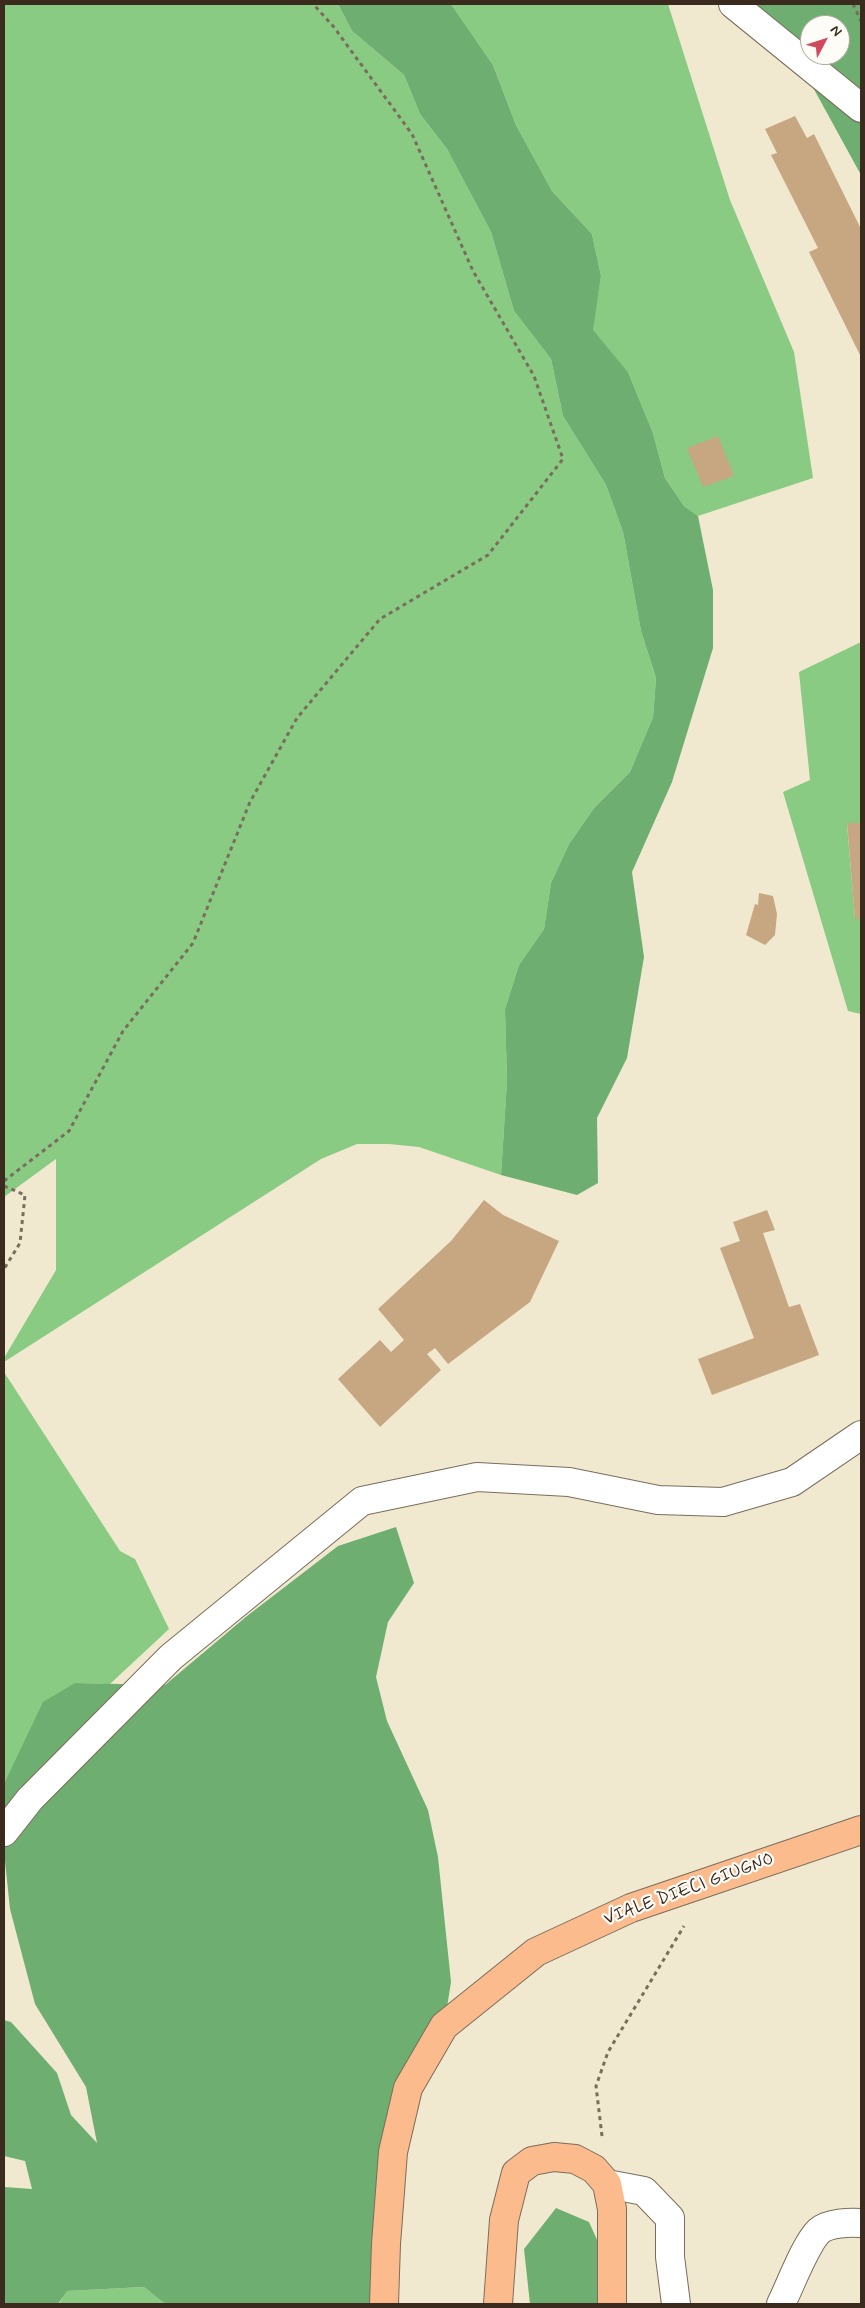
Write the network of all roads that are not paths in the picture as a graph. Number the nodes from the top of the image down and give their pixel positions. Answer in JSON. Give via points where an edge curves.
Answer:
{"nodes":[{"id":1,"x":733,"y":4,"type":"edge"},
{"id":2,"x":861,"y":108,"type":"edge"},
{"id":3,"x":861,"y":1435,"type":"edge"},
{"id":4,"x":861,"y":1830,"type":"edge"},
{"id":5,"x":4,"y":1832,"type":"edge"},
{"id":6,"x":607,"y":2184,"type":"junction"},
{"id":7,"x":861,"y":2223,"type":"edge"},
{"id":8,"x":384,"y":2304,"type":"edge"},
{"id":9,"x":498,"y":2304,"type":"edge"},
{"id":10,"x":612,"y":2304,"type":"edge"},
{"id":11,"x":676,"y":2304,"type":"edge"},
{"id":12,"x":782,"y":2304,"type":"edge"}],
"edges":[{"from":1,"to":2,"type":"street"},
{"from":3,"to":5,"type":"street","via":[[792,1482],[722,1502],[658,1500],[569,1482],[477,1477],[362,1501],[170,1657],[30,1799]]},
{"from":4,"to":8,"type":"main road","name":"VIALE DIECI GIUGNO","via":[[630,1908],[536,1952],[444,2026],[408,2088],[393,2152]]},
{"from":6,"to":9,"type":"main road","via":[[594,2169],[575,2159],[554,2157],[532,2161],[516,2173],[504,2220]]},
{"from":6,"to":10,"type":"main road","via":[[612,2209]]},
{"from":6,"to":11,"type":"street","via":[[644,2192],[670,2218],[670,2257]]},
{"from":7,"to":12,"type":"street","via":[[845,2222],[820,2230]]}]}
